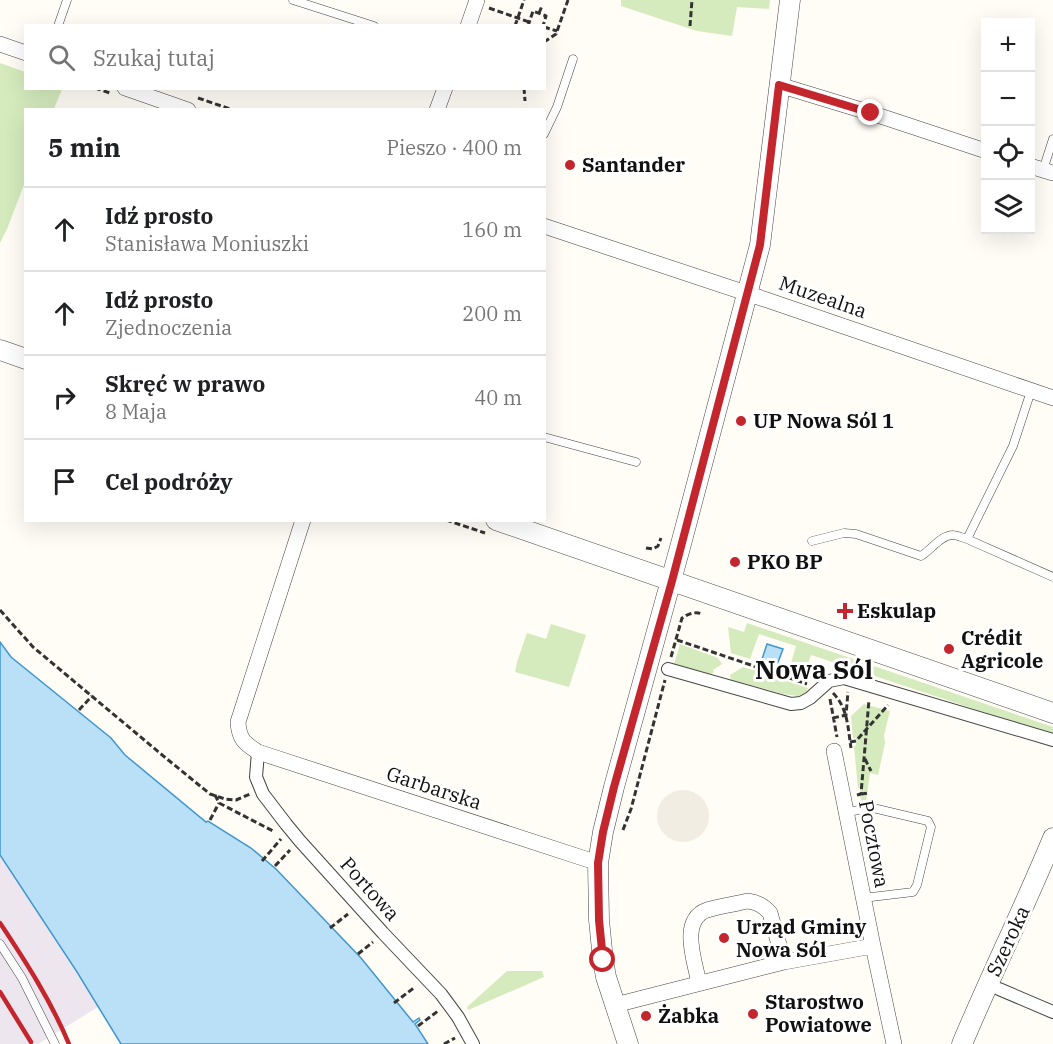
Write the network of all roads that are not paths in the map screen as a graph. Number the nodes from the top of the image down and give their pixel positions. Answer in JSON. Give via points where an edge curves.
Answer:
{"nodes":[{"id":1,"x":67,"y":0,"type":"edge"},
{"id":2,"x":293,"y":0,"type":"edge"},
{"id":3,"x":790,"y":0,"type":"edge"},
{"id":4,"x":481,"y":3,"type":"edge"},
{"id":5,"x":59,"y":24,"type":"edge"},
{"id":6,"x":368,"y":24,"type":"edge"},
{"id":7,"x":469,"y":24,"type":"edge"},
{"id":8,"x":0,"y":44,"type":"edge"},
{"id":9,"x":24,"y":52,"type":"edge"},
{"id":10,"x":573,"y":59,"type":"dead end"},
{"id":11,"x":779,"y":85,"type":"junction"},
{"id":12,"x":134,"y":90,"type":"edge"},
{"id":13,"x":444,"y":90,"type":"edge"},
{"id":14,"x":190,"y":103,"type":"edge"},
{"id":15,"x":438,"y":108,"type":"edge"},
{"id":16,"x":546,"y":130,"type":"edge"},
{"id":17,"x":1053,"y":140,"type":"edge"},
{"id":18,"x":981,"y":149,"type":"edge"},
{"id":19,"x":1042,"y":170,"type":"edge"},
{"id":20,"x":546,"y":227,"type":"edge"},
{"id":21,"x":748,"y":294,"type":"junction"},
{"id":22,"x":0,"y":350,"type":"edge"},
{"id":23,"x":24,"y":358,"type":"edge"},
{"id":24,"x":1031,"y":391,"type":"junction"},
{"id":25,"x":1053,"y":398,"type":"edge"},
{"id":26,"x":546,"y":438,"type":"edge"},
{"id":27,"x":636,"y":462,"type":"dead end"},
{"id":28,"x":302,"y":522,"type":"edge"},
{"id":29,"x":493,"y":528,"type":"edge"},
{"id":30,"x":967,"y":539,"type":"junction"},
{"id":31,"x":812,"y":541,"type":"dead end"},
{"id":32,"x":1053,"y":577,"type":"edge"},
{"id":33,"x":672,"y":581,"type":"junction"},
{"id":34,"x":668,"y":669,"type":"road end"},
{"id":35,"x":1053,"y":712,"type":"edge"},
{"id":36,"x":1053,"y":740,"type":"edge"},
{"id":37,"x":834,"y":751,"type":"dead end"},
{"id":38,"x":258,"y":752,"type":"junction"},
{"id":39,"x":846,"y":812,"type":"junction"},
{"id":40,"x":1053,"y":838,"type":"edge"},
{"id":41,"x":598,"y":863,"type":"junction"},
{"id":42,"x":863,"y":898,"type":"junction"},
{"id":43,"x":0,"y":944,"type":"edge"},
{"id":44,"x":873,"y":946,"type":"junction"},
{"id":45,"x":784,"y":962,"type":"junction"},
{"id":46,"x":699,"y":983,"type":"junction"},
{"id":47,"x":999,"y":989,"type":"dead end"},
{"id":48,"x":615,"y":1005,"type":"junction"},
{"id":49,"x":1053,"y":1012,"type":"edge"},
{"id":50,"x":55,"y":1044,"type":"edge"},
{"id":51,"x":473,"y":1044,"type":"edge"},
{"id":52,"x":628,"y":1044,"type":"edge"},
{"id":53,"x":894,"y":1044,"type":"edge"},
{"id":54,"x":962,"y":1044,"type":"edge"}],
"edges":[{"from":1,"to":5,"type":"lane"},
{"from":2,"to":6,"type":"lane"},
{"from":3,"to":11,"type":"street"},
{"from":4,"to":7,"type":"street"},
{"from":8,"to":9,"type":"street"},
{"from":10,"to":16,"type":"lane"},
{"from":11,"to":18,"type":"street"},
{"from":11,"to":21,"type":"street","via":[[760,245]]},
{"from":12,"to":14,"type":"street"},
{"from":13,"to":15,"type":"street"},
{"from":17,"to":19,"type":"lane"},
{"from":20,"to":21,"type":"street","name":"Muzealna"},
{"from":21,"to":24,"type":"street","name":"Muzealna"},
{"from":21,"to":33,"type":"street"},
{"from":22,"to":23,"type":"street"},
{"from":24,"to":25,"type":"street","name":"Muzealna"},
{"from":24,"to":30,"type":"lane","via":[[1013,447]]},
{"from":26,"to":27,"type":"lane"},
{"from":28,"to":38,"type":"street","via":[[238,722],[239,735]]},
{"from":29,"to":33,"type":"street"},
{"from":30,"to":31,"type":"lane","via":[[952,535],[940,539],[921,556],[856,534]]},
{"from":30,"to":32,"type":"lane"},
{"from":33,"to":35,"type":"street"},
{"from":33,"to":41,"type":"street","via":[[614,787]]},
{"from":34,"to":36,"type":"street","via":[[791,704],[810,698],[829,681],[844,678]]},
{"from":37,"to":39,"type":"street","name":"Pocztowa"},
{"from":38,"to":41,"type":"street","name":"Garbarska"},
{"from":38,"to":51,"type":"street","name":"Portowa","via":[[256,777],[263,794],[441,994]]},
{"from":39,"to":42,"type":"street","name":"Pocztowa"},
{"from":39,"to":42,"type":"lane","via":[[873,808],[928,821],[931,827],[913,892]]},
{"from":40,"to":54,"type":"street","name":"Szeroka"},
{"from":41,"to":48,"type":"street","via":[[603,960]]},
{"from":42,"to":44,"type":"street","name":"Pocztowa"},
{"from":43,"to":50,"type":"lane"},
{"from":44,"to":45,"type":"street"},
{"from":44,"to":53,"type":"street","name":"Pocztowa"},
{"from":45,"to":46,"type":"street"},
{"from":45,"to":46,"type":"street","via":[[766,908],[748,900],[715,908],[696,918],[690,934]]},
{"from":46,"to":48,"type":"street"},
{"from":47,"to":49,"type":"street"},
{"from":48,"to":52,"type":"street"}]}
